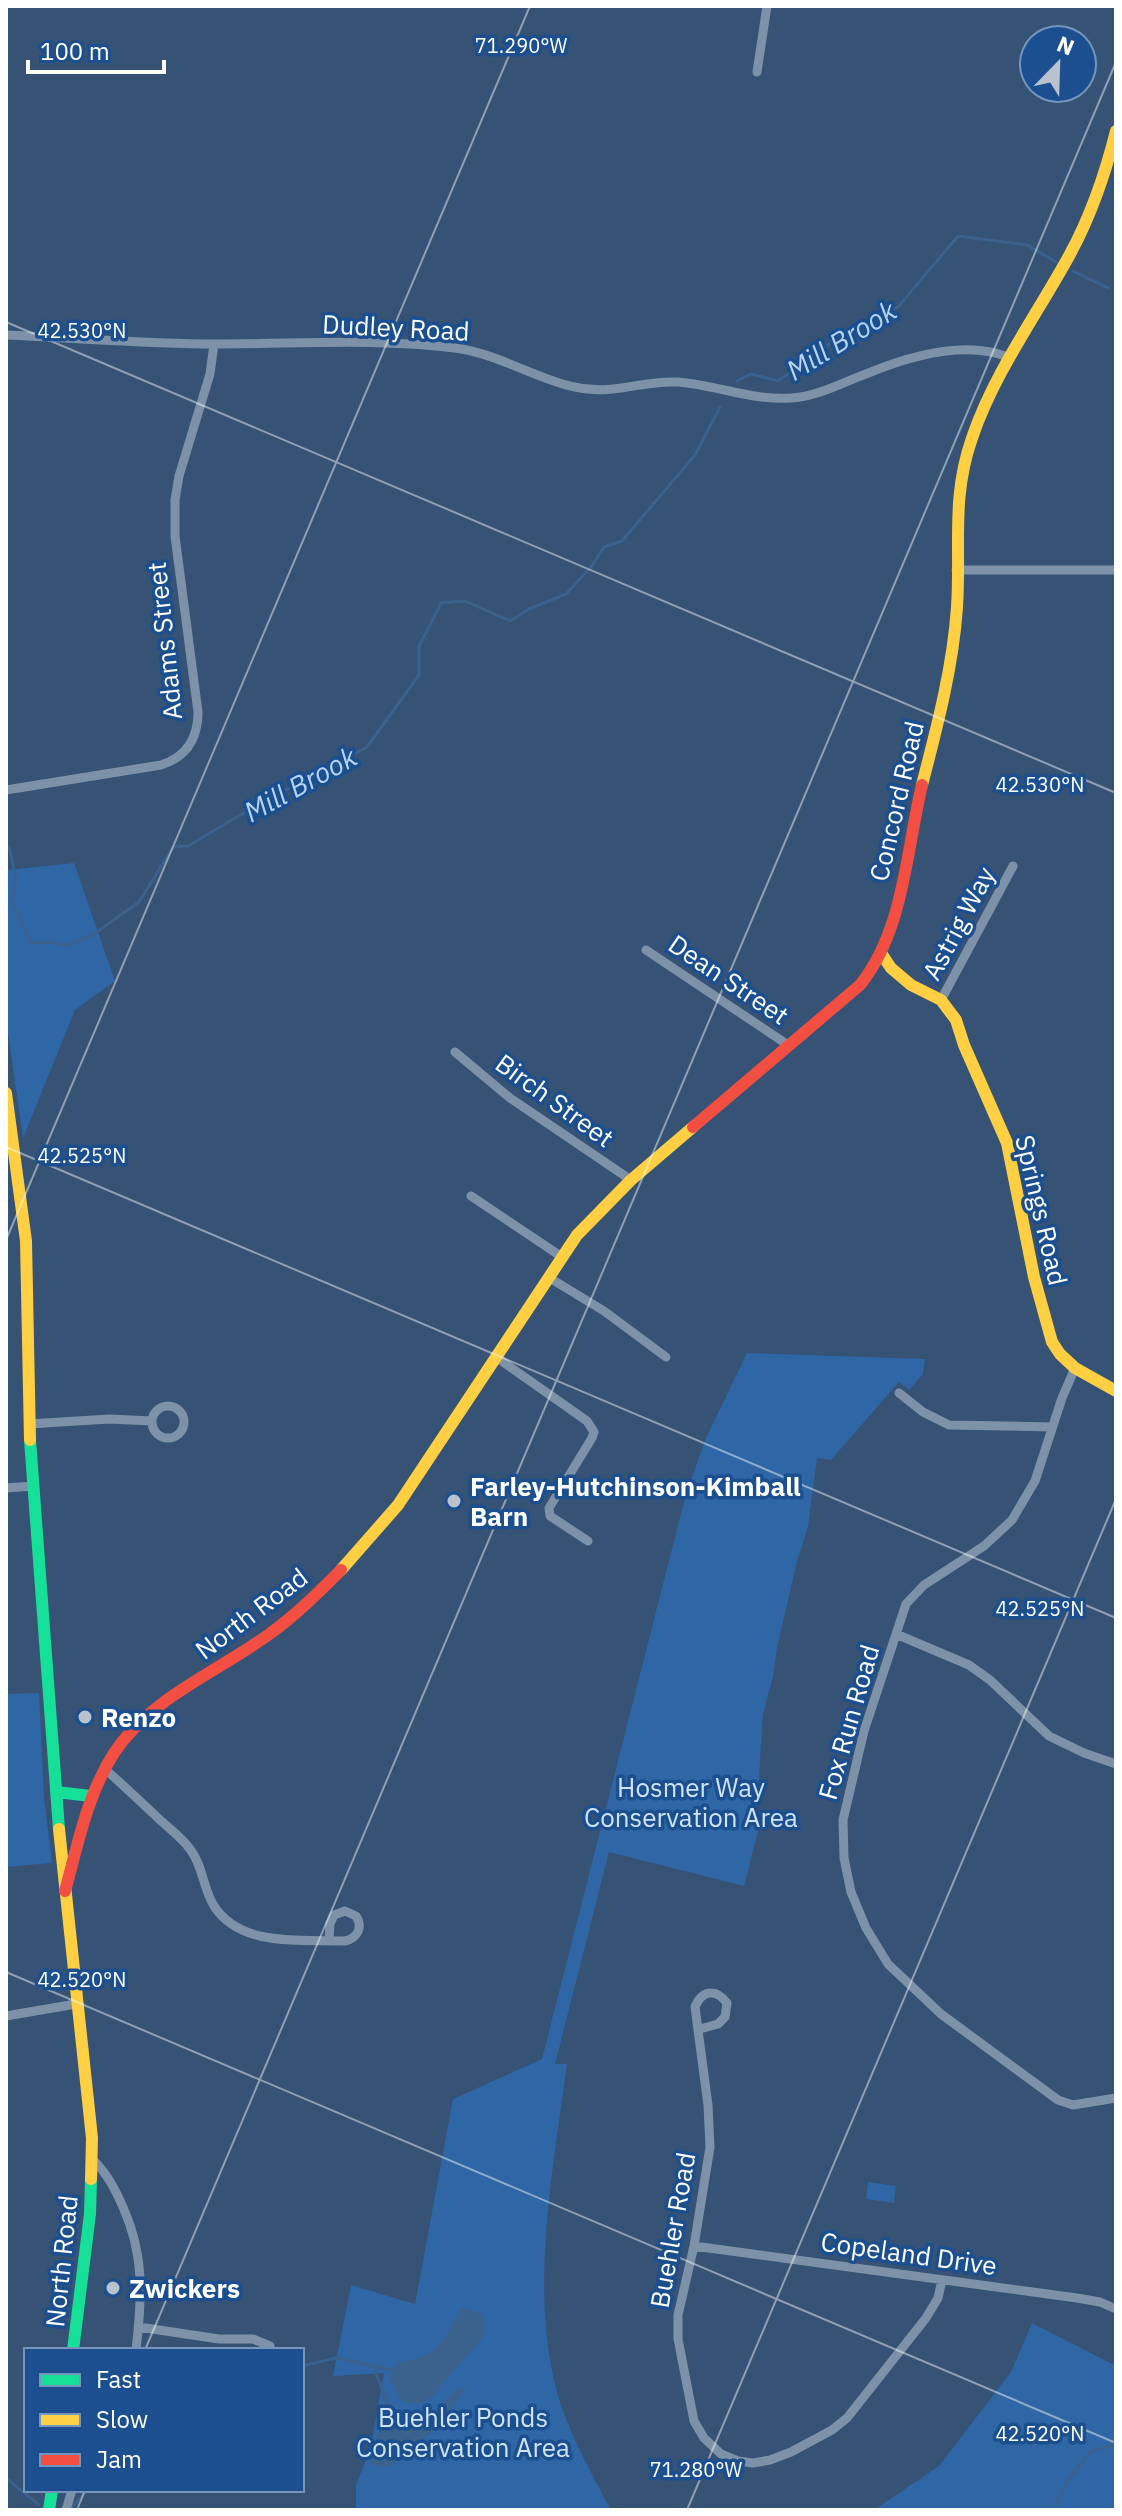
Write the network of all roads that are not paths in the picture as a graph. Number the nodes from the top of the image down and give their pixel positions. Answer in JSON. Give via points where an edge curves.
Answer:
{"nodes":[{"id":1,"x":767,"y":6,"type":"edge"},
{"id":2,"x":757,"y":72,"type":"dead end"},
{"id":3,"x":1116,"y":131,"type":"edge"},
{"id":4,"x":6,"y":335,"type":"edge"},
{"id":5,"x":214,"y":344,"type":"junction"},
{"id":6,"x":1008,"y":357,"type":"junction"},
{"id":7,"x":956,"y":570,"type":"junction"},
{"id":8,"x":1116,"y":570,"type":"edge"},
{"id":9,"x":6,"y":790,"type":"edge"},
{"id":10,"x":1013,"y":866,"type":"dead end"},
{"id":11,"x":646,"y":950,"type":"dead end"},
{"id":12,"x":881,"y":953,"type":"junction"},
{"id":13,"x":941,"y":1000,"type":"junction"},
{"id":14,"x":788,"y":1045,"type":"junction"},
{"id":15,"x":455,"y":1052,"type":"dead end"},
{"id":16,"x":6,"y":1093,"type":"edge"},
{"id":17,"x":631,"y":1180,"type":"junction"},
{"id":18,"x":471,"y":1196,"type":"dead end"},
{"id":19,"x":562,"y":1257,"type":"junction"},
{"id":20,"x":548,"y":1277,"type":"junction"},
{"id":21,"x":496,"y":1357,"type":"junction"},
{"id":22,"x":666,"y":1357,"type":"dead end"},
{"id":23,"x":1075,"y":1368,"type":"junction"},
{"id":24,"x":1116,"y":1391,"type":"edge"},
{"id":25,"x":899,"y":1393,"type":"dead end"},
{"id":26,"x":152,"y":1421,"type":"dead end"},
{"id":27,"x":29,"y":1424,"type":"junction"},
{"id":28,"x":1052,"y":1427,"type":"junction"},
{"id":29,"x":33,"y":1486,"type":"junction"},
{"id":30,"x":6,"y":1488,"type":"edge"},
{"id":31,"x":588,"y":1541,"type":"dead end"},
{"id":32,"x":896,"y":1634,"type":"junction"},
{"id":33,"x":1116,"y":1764,"type":"edge"},
{"id":34,"x":105,"y":1769,"type":"junction"},
{"id":35,"x":56,"y":1792,"type":"junction"},
{"id":36,"x":91,"y":1796,"type":"junction"},
{"id":37,"x":65,"y":1891,"type":"junction"},
{"id":38,"x":329,"y":1940,"type":"dead end"},
{"id":39,"x":76,"y":2004,"type":"junction"},
{"id":40,"x":6,"y":2016,"type":"edge"},
{"id":41,"x":700,"y":2029,"type":"dead end"},
{"id":42,"x":1116,"y":2098,"type":"edge"},
{"id":43,"x":92,"y":2159,"type":"junction"},
{"id":44,"x":694,"y":2246,"type":"junction"},
{"id":45,"x":942,"y":2280,"type":"junction"},
{"id":46,"x":1116,"y":2309,"type":"edge"},
{"id":47,"x":139,"y":2327,"type":"junction"},
{"id":48,"x":270,"y":2346,"type":"dead end"},
{"id":49,"x":73,"y":2348,"type":"edge"},
{"id":50,"x":136,"y":2348,"type":"edge"}],
"edges":[{"from":1,"to":2,"type":"street"},
{"from":3,"to":6,"type":"main road","name":"Concord Road","via":[[1099,192],[1070,255]]},
{"from":4,"to":5,"type":"street","name":"Dudley Road"},
{"from":5,"to":6,"type":"street","name":"Dudley Road","via":[[454,348],[593,390],[681,382],[770,398],[817,394],[881,368],[933,355],[975,351]]},
{"from":5,"to":9,"type":"street","name":"Adams Street","via":[[175,500],[198,712],[194,735],[180,757],[161,765]]},
{"from":6,"to":7,"type":"main road","name":"Concord Road","via":[[976,422],[961,471]]},
{"from":7,"to":8,"type":"street"},
{"from":7,"to":12,"type":"main road","name":"Concord Road","via":[[957,604],[944,687]]},
{"from":10,"to":13,"type":"street","name":"Astrig Way"},
{"from":11,"to":14,"type":"street","name":"Dean Street"},
{"from":12,"to":13,"type":"main road","via":[[911,985]]},
{"from":12,"to":14,"type":"main road","name":"Concord Road","via":[[860,985]]},
{"from":13,"to":23,"type":"main road","name":"Springs Road","via":[[956,1020],[1007,1143],[1049,1335]]},
{"from":14,"to":17,"type":"main road","name":"Concord Road"},
{"from":15,"to":17,"type":"street","name":"Birch Street","via":[[510,1098]]},
{"from":16,"to":27,"type":"main road","via":[[26,1241]]},
{"from":17,"to":19,"type":"main road","name":"Concord Road"},
{"from":18,"to":19,"type":"street"},
{"from":19,"to":20,"type":"main road","name":"Concord Road"},
{"from":20,"to":21,"type":"main road","name":"Concord Road"},
{"from":20,"to":22,"type":"street"},
{"from":21,"to":31,"type":"street","via":[[587,1421],[594,1432],[549,1508],[550,1516]]},
{"from":21,"to":34,"type":"main road","name":"North Road","via":[[398,1505],[354,1558],[269,1635],[151,1712],[124,1739]]},
{"from":23,"to":24,"type":"main road","name":"Springs Road"},
{"from":23,"to":28,"type":"street","name":"Fox Run Road"},
{"from":25,"to":28,"type":"street","via":[[949,1425]]},
{"from":26,"to":27,"type":"street"},
{"from":27,"to":29,"type":"main road"},
{"from":28,"to":32,"type":"street","name":"Fox Run Road","via":[[1035,1481],[1012,1520],[984,1546],[924,1585],[906,1604]]},
{"from":29,"to":30,"type":"street"},
{"from":29,"to":35,"type":"main road"},
{"from":32,"to":33,"type":"street","via":[[969,1665],[1049,1736]]},
{"from":32,"to":42,"type":"street","name":"Fox Run Road","via":[[864,1731],[843,1820],[851,1892],[866,1928],[888,1964],[941,2014],[1058,2100],[1073,2105]]},
{"from":34,"to":36,"type":"main road","name":"North Road"},
{"from":34,"to":38,"type":"street","via":[[187,1845],[213,1904],[231,1924],[263,1937]]},
{"from":35,"to":36,"type":"main road"},
{"from":35,"to":37,"type":"main road","name":"North Road"},
{"from":36,"to":37,"type":"main road","name":"North Road"},
{"from":37,"to":39,"type":"main road","name":"North Road"},
{"from":39,"to":40,"type":"street"},
{"from":39,"to":43,"type":"main road","name":"North Road"},
{"from":41,"to":44,"type":"street","name":"Buehler Road","via":[[710,2147]]},
{"from":43,"to":47,"type":"street","via":[[105,2171],[137,2245]]},
{"from":43,"to":49,"type":"main road","name":"North Road"},
{"from":44,"to":45,"type":"street","name":"Copeland Drive"},
{"from":44,"to":45,"type":"street","name":"Buehler Road","via":[[682,2290],[678,2339],[694,2421],[721,2454],[738,2461],[770,2460],[812,2442],[847,2418],[926,2318]]},
{"from":45,"to":46,"type":"street","name":"Copeland Drive","via":[[1100,2302]]},
{"from":47,"to":48,"type":"street","via":[[253,2339]]},
{"from":47,"to":50,"type":"street"}]}
